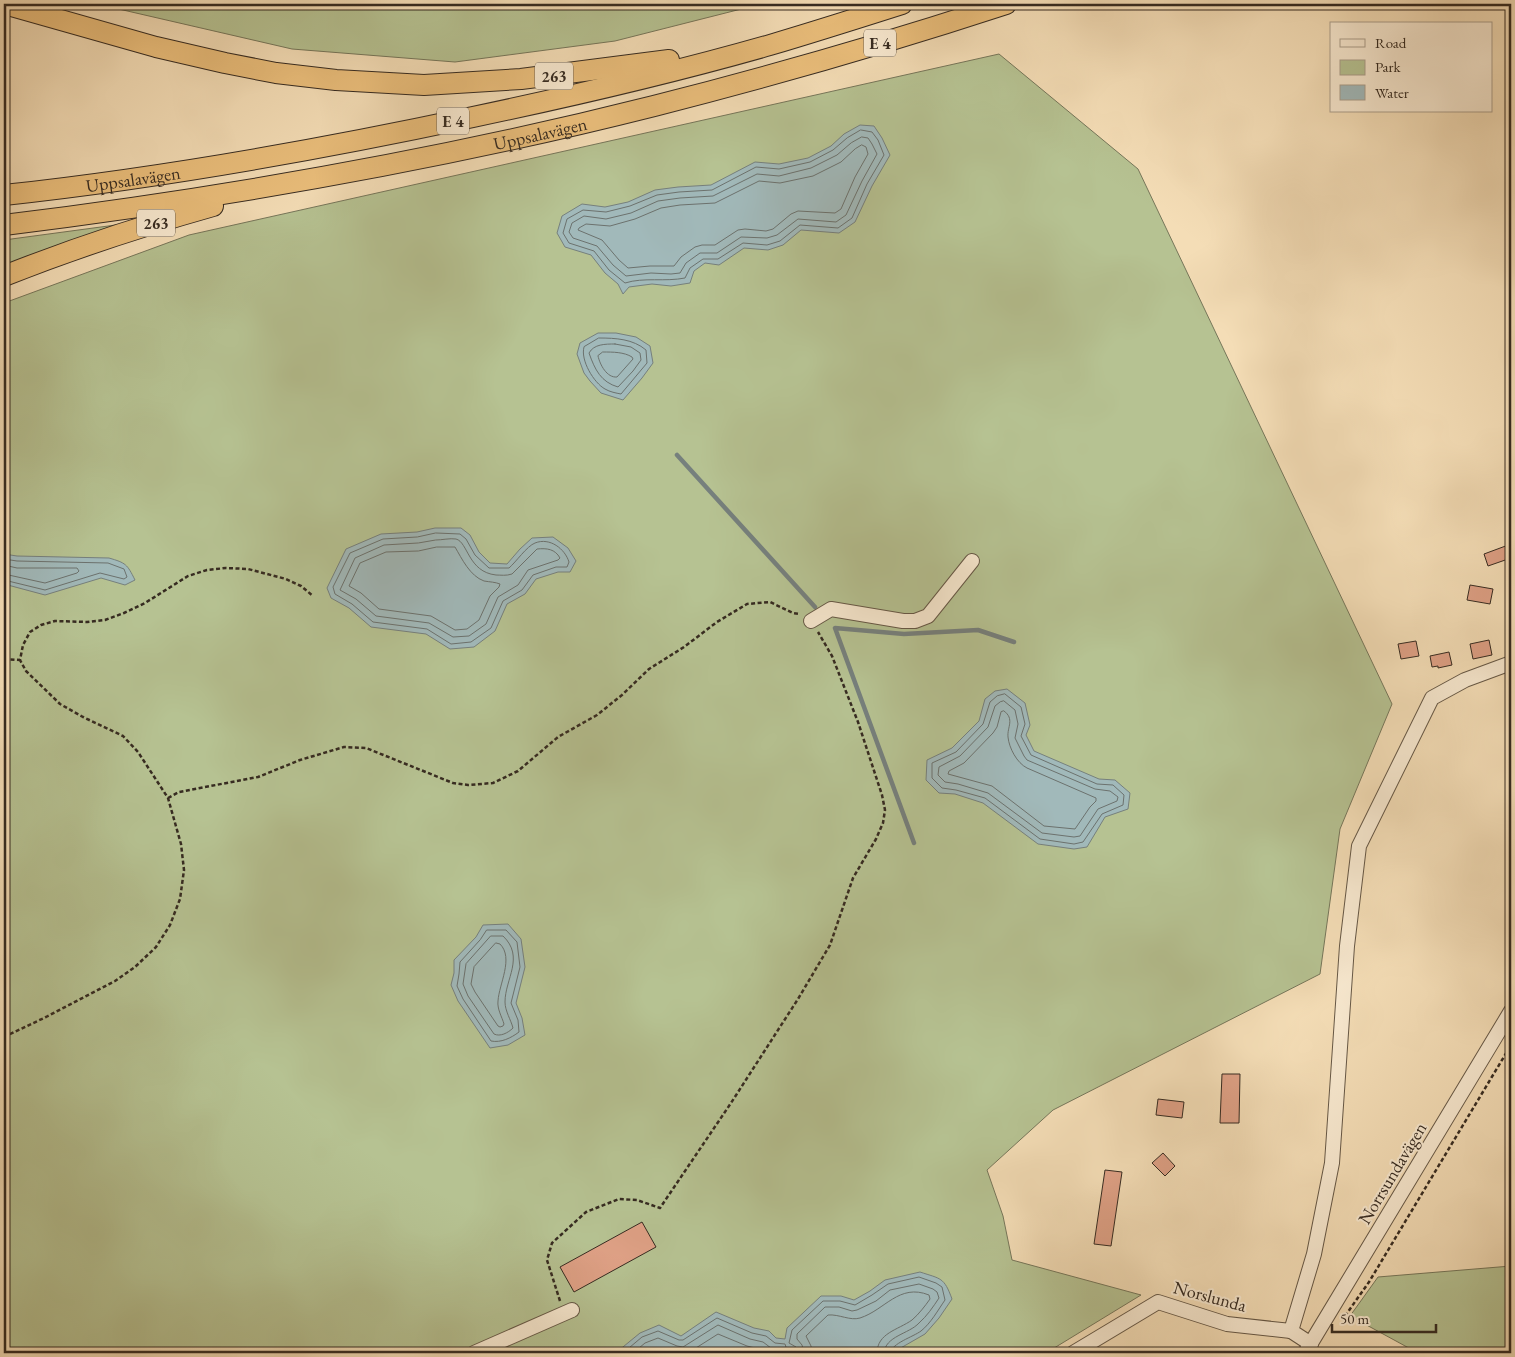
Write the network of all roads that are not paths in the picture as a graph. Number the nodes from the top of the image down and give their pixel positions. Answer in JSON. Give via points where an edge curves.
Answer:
{"nodes":[{"id":1,"x":4,"y":4,"type":"edge"},
{"id":2,"x":902,"y":4,"type":"edge"},
{"id":3,"x":1006,"y":4,"type":"edge"},
{"id":4,"x":770,"y":45,"type":"junction"},
{"id":5,"x":312,"y":179,"type":"junction"},
{"id":6,"x":4,"y":195,"type":"edge"},
{"id":7,"x":4,"y":225,"type":"edge"},
{"id":8,"x":4,"y":276,"type":"edge"},
{"id":9,"x":972,"y":561,"type":"dead end"},
{"id":10,"x":811,"y":621,"type":"road end"},
{"id":11,"x":1511,"y":662,"type":"edge"},
{"id":12,"x":1511,"y":1011,"type":"edge"},
{"id":13,"x":568,"y":1311,"type":"road end"},
{"id":14,"x":1291,"y":1331,"type":"junction"},
{"id":15,"x":1308,"y":1349,"type":"edge"},
{"id":16,"x":474,"y":1353,"type":"edge"},
{"id":17,"x":1073,"y":1353,"type":"edge"}],
"edges":[{"from":1,"to":4,"type":"highway","number":"263","via":[[156,47],[276,73],[424,85],[521,79]]},
{"from":2,"to":4,"type":"highway","name":"Uppsalavägen","number":"E 4"},
{"from":3,"to":5,"type":"highway","name":"Uppsalavägen","number":"E 4","via":[[920,32],[653,106]]},
{"from":4,"to":6,"type":"highway","name":"Uppsalavägen","number":"E 4","via":[[527,106],[379,136],[226,164]]},
{"from":5,"to":7,"type":"highway","name":"Uppsalavägen","number":"E 4"},
{"from":5,"to":8,"type":"highway","number":"263","via":[[145,227]]},
{"from":9,"to":10,"type":"street","via":[[928,616],[915,621],[831,609]]},
{"from":11,"to":14,"type":"street","via":[[1465,680],[1432,698],[1359,846],[1346,946],[1332,1163],[1314,1254]]},
{"from":12,"to":15,"type":"street","name":"Norrsundavägen"},
{"from":13,"to":16,"type":"street"},
{"from":14,"to":15,"type":"street"},
{"from":14,"to":17,"type":"street","name":"Norslunda","via":[[1227,1324],[1158,1302]]}]}
